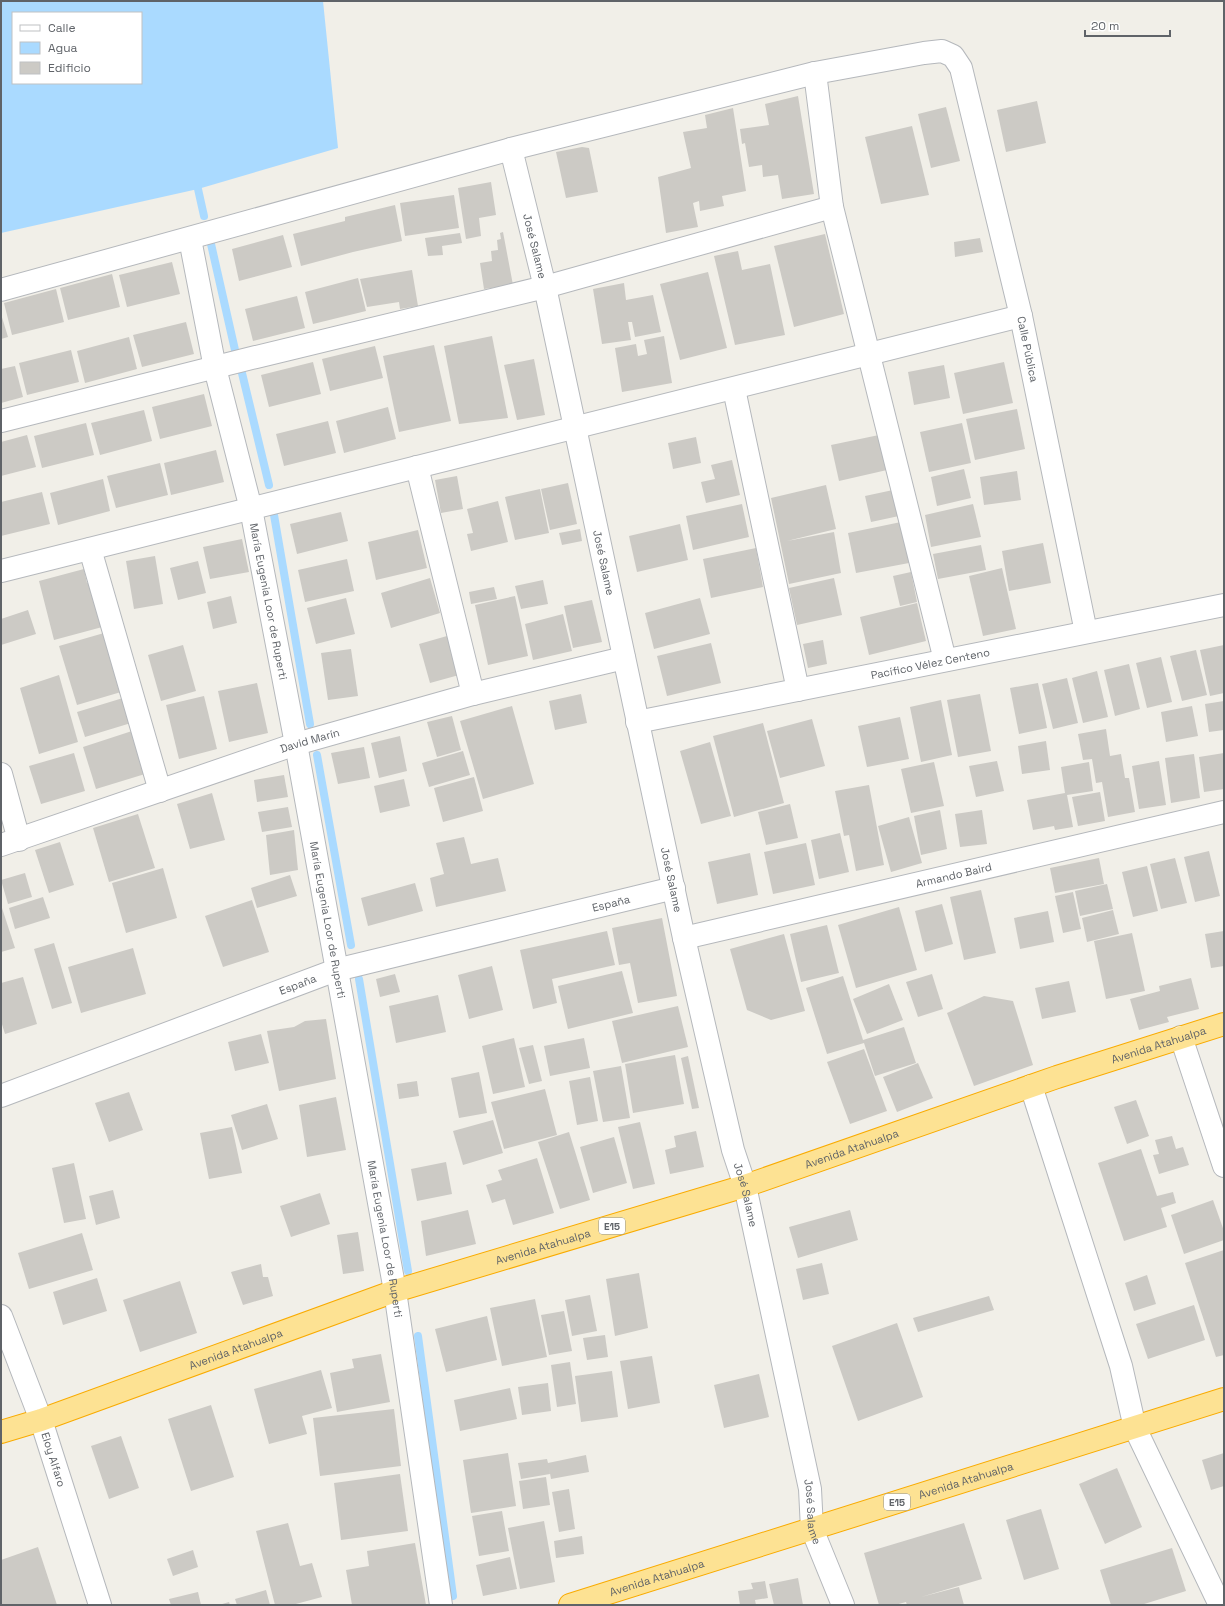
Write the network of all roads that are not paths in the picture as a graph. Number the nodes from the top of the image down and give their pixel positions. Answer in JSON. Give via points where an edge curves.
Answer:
{"nodes":[{"id":1,"x":815,"y":73,"type":"junction"},
{"id":2,"x":511,"y":149,"type":"junction"},
{"id":3,"x":832,"y":208,"type":"junction"},
{"id":4,"x":190,"y":239,"type":"junction"},
{"id":5,"x":545,"y":287,"type":"junction"},
{"id":6,"x":1,"y":290,"type":"edge"},
{"id":7,"x":1021,"y":316,"type":"junction"},
{"id":8,"x":868,"y":354,"type":"junction"},
{"id":9,"x":215,"y":368,"type":"junction"},
{"id":10,"x":734,"y":388,"type":"junction"},
{"id":11,"x":1,"y":421,"type":"edge"},
{"id":12,"x":574,"y":428,"type":"junction"},
{"id":13,"x":417,"y":467,"type":"junction"},
{"id":14,"x":251,"y":509,"type":"junction"},
{"id":15,"x":90,"y":549,"type":"junction"},
{"id":16,"x":1,"y":571,"type":"edge"},
{"id":17,"x":1224,"y":606,"type":"edge"},
{"id":18,"x":1086,"y":632,"type":"junction"},
{"id":19,"x":624,"y":658,"type":"junction"},
{"id":20,"x":946,"y":660,"type":"junction"},
{"id":21,"x":798,"y":690,"type":"junction"},
{"id":22,"x":473,"y":694,"type":"junction"},
{"id":23,"x":637,"y":722,"type":"junction"},
{"id":24,"x":296,"y":744,"type":"junction"},
{"id":25,"x":1,"y":774,"type":"edge"},
{"id":26,"x":160,"y":791,"type":"junction"},
{"id":27,"x":1224,"y":812,"type":"edge"},
{"id":28,"x":10,"y":842,"type":"edge"},
{"id":29,"x":674,"y":888,"type":"junction"},
{"id":30,"x":684,"y":938,"type":"junction"},
{"id":31,"x":336,"y":970,"type":"junction"},
{"id":32,"x":1224,"y":1024,"type":"edge"},
{"id":33,"x":1181,"y":1037,"type":"junction"},
{"id":34,"x":1031,"y":1086,"type":"junction"},
{"id":35,"x":1,"y":1096,"type":"edge"},
{"id":36,"x":1224,"y":1166,"type":"edge"},
{"id":37,"x":745,"y":1186,"type":"junction"},
{"id":38,"x":396,"y":1291,"type":"junction"},
{"id":39,"x":1,"y":1316,"type":"edge"},
{"id":40,"x":1224,"y":1399,"type":"edge"},
{"id":41,"x":41,"y":1420,"type":"junction"},
{"id":42,"x":1135,"y":1428,"type":"junction"},
{"id":43,"x":1,"y":1432,"type":"edge"},
{"id":44,"x":812,"y":1529,"type":"junction"},
{"id":45,"x":100,"y":1605,"type":"edge"},
{"id":46,"x":440,"y":1605,"type":"edge"},
{"id":47,"x":570,"y":1605,"type":"edge"},
{"id":48,"x":843,"y":1605,"type":"edge"},
{"id":49,"x":1220,"y":1605,"type":"edge"}],
"edges":[{"from":1,"to":2,"type":"street"},
{"from":1,"to":3,"type":"street"},
{"from":1,"to":7,"type":"street","name":"Calle Pública","via":[[924,53],[942,51],[953,56],[961,68]]},
{"from":2,"to":4,"type":"street"},
{"from":2,"to":5,"type":"street","name":"José Salame"},
{"from":3,"to":5,"type":"street"},
{"from":3,"to":8,"type":"street"},
{"from":4,"to":6,"type":"street"},
{"from":4,"to":9,"type":"street","name":"María Eugenia Loor de Ruperti"},
{"from":5,"to":9,"type":"street"},
{"from":5,"to":12,"type":"street","name":"José Salame"},
{"from":7,"to":8,"type":"street"},
{"from":7,"to":18,"type":"street","name":"Calle Pública"},
{"from":8,"to":10,"type":"street"},
{"from":8,"to":20,"type":"street"},
{"from":9,"to":11,"type":"street"},
{"from":9,"to":14,"type":"street","name":"María Eugenia Loor de Ruperti"},
{"from":10,"to":12,"type":"street"},
{"from":10,"to":21,"type":"street"},
{"from":12,"to":13,"type":"street"},
{"from":12,"to":19,"type":"street","name":"José Salame"},
{"from":13,"to":14,"type":"street"},
{"from":13,"to":22,"type":"street"},
{"from":14,"to":15,"type":"street"},
{"from":14,"to":24,"type":"street","name":"María Eugenia Loor de Ruperti"},
{"from":15,"to":16,"type":"street"},
{"from":15,"to":26,"type":"street"},
{"from":17,"to":18,"type":"street","name":"Pacífico Vélez Centeno"},
{"from":18,"to":20,"type":"street","name":"Pacífico Vélez Centeno"},
{"from":19,"to":22,"type":"street","name":"David Marín"},
{"from":19,"to":23,"type":"street","name":"José Salame"},
{"from":20,"to":21,"type":"street","name":"Pacífico Vélez Centeno"},
{"from":21,"to":23,"type":"street","name":"Pacífico Vélez Centeno"},
{"from":22,"to":24,"type":"street","name":"David Marín"},
{"from":23,"to":29,"type":"street","name":"José Salame"},
{"from":24,"to":26,"type":"street","name":"David Marín"},
{"from":24,"to":31,"type":"street","name":"María Eugenia Loor de Ruperti"},
{"from":25,"to":28,"type":"street"},
{"from":26,"to":28,"type":"street","name":"David Marín"},
{"from":27,"to":30,"type":"street","name":"Armando Baird"},
{"from":29,"to":30,"type":"street","name":"José Salame"},
{"from":29,"to":31,"type":"street","name":"España"},
{"from":30,"to":37,"type":"street","name":"José Salame","via":[[734,1150]]},
{"from":31,"to":35,"type":"street","name":"España"},
{"from":31,"to":38,"type":"street","name":"María Eugenia Loor de Ruperti"},
{"from":32,"to":33,"type":"highway","name":"Avenida Atahualpa","number":"E15"},
{"from":33,"to":34,"type":"highway","name":"Avenida Atahualpa","number":"E15"},
{"from":33,"to":36,"type":"street"},
{"from":34,"to":37,"type":"highway","name":"Avenida Atahualpa","number":"E15"},
{"from":34,"to":42,"type":"street","via":[[1121,1366]]},
{"from":37,"to":38,"type":"highway","name":"Avenida Atahualpa","number":"E15"},
{"from":37,"to":44,"type":"street","name":"José Salame","via":[[810,1490]]},
{"from":38,"to":41,"type":"highway","name":"Avenida Atahualpa","number":"E15"},
{"from":38,"to":46,"type":"street","name":"María Eugenia Loor de Ruperti"},
{"from":39,"to":41,"type":"street","name":"Eloy Alfaro"},
{"from":40,"to":42,"type":"highway","name":"Avenida Atahualpa","number":"E15"},
{"from":41,"to":43,"type":"highway","name":"Avenida Atahualpa","number":"E15"},
{"from":41,"to":45,"type":"street","name":"Eloy Alfaro"},
{"from":42,"to":44,"type":"highway","name":"Avenida Atahualpa","number":"E15"},
{"from":42,"to":49,"type":"street"},
{"from":44,"to":47,"type":"highway","name":"Avenida Atahualpa","number":"E15"},
{"from":44,"to":48,"type":"street","name":"José Salame"}]}
